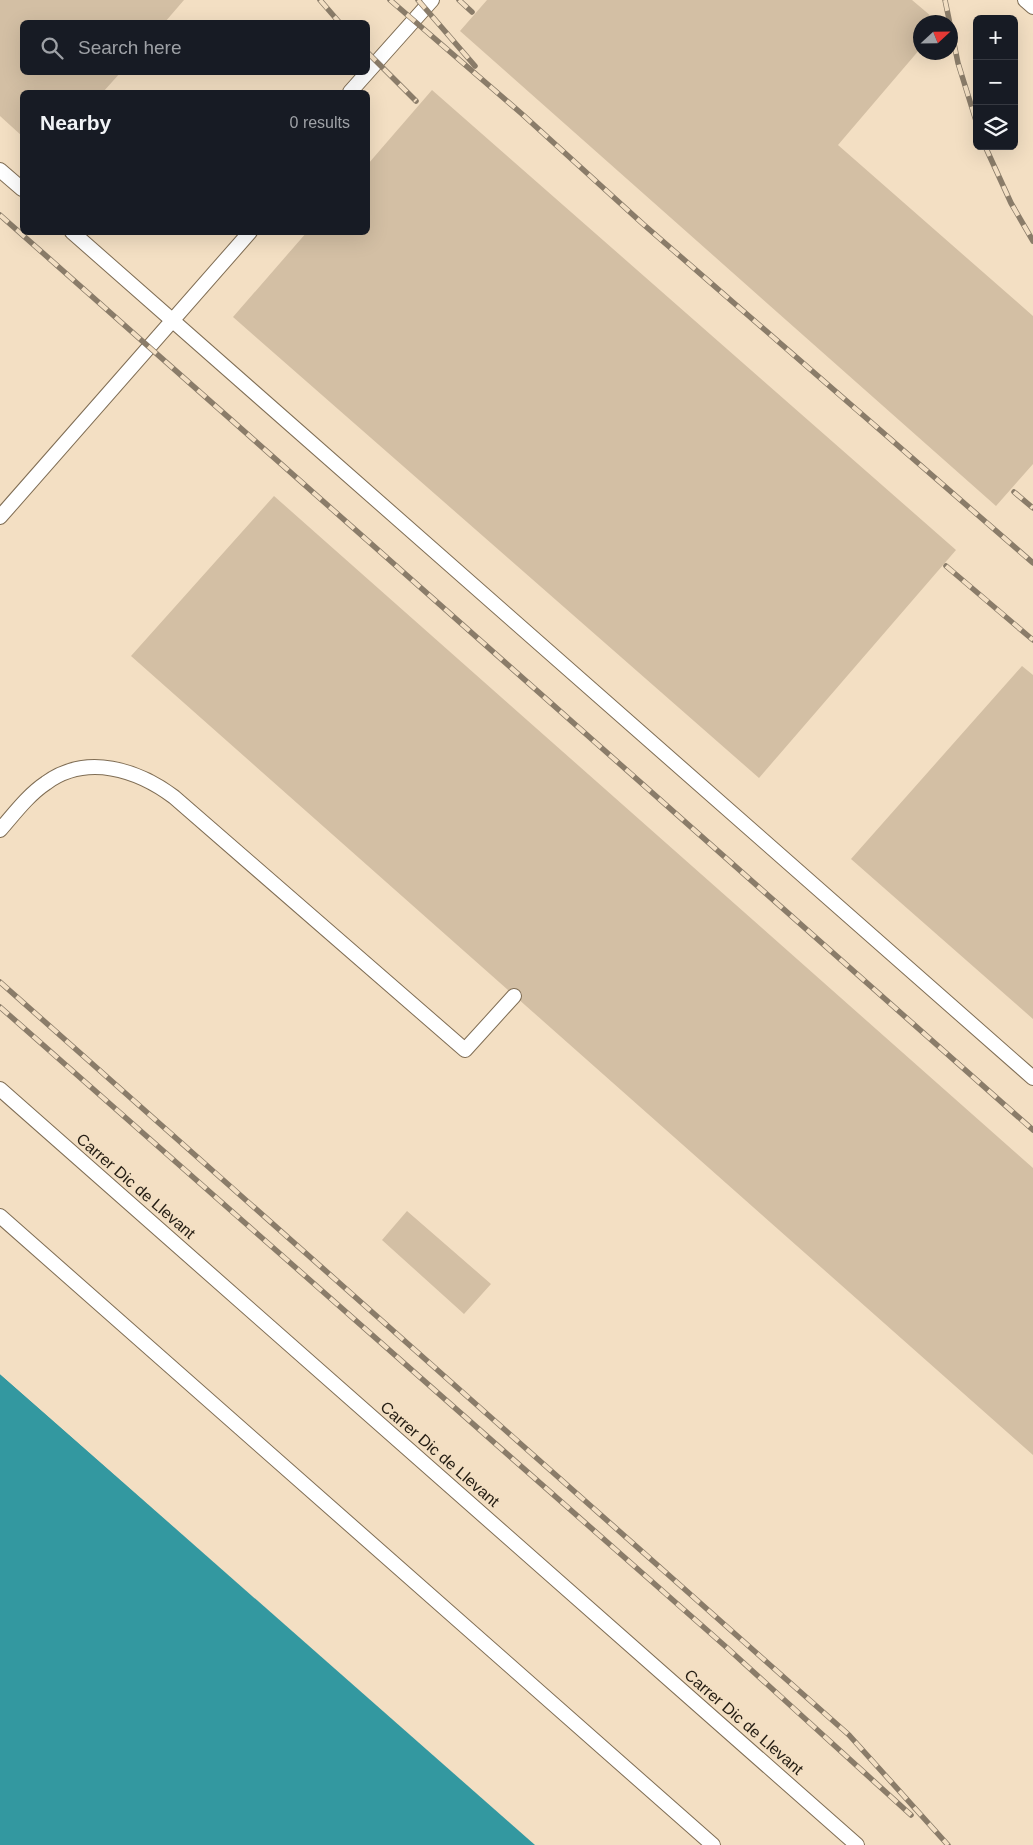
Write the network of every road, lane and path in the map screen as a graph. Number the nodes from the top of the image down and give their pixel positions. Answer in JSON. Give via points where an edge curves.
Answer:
{"nodes":[{"id":1,"x":432,"y":0,"type":"edge"},
{"id":2,"x":1025,"y":0,"type":"edge"},
{"id":3,"x":1033,"y":7,"type":"edge"},
{"id":4,"x":370,"y":70,"type":"edge"},
{"id":5,"x":365,"y":75,"type":"edge"},
{"id":6,"x":352,"y":90,"type":"edge"},
{"id":7,"x":0,"y":170,"type":"edge"},
{"id":8,"x":20,"y":187,"type":"edge"},
{"id":9,"x":75,"y":235,"type":"edge"},
{"id":10,"x":247,"y":235,"type":"edge"},
{"id":11,"x":173,"y":321,"type":"junction"},
{"id":12,"x":0,"y":517,"type":"edge"},
{"id":13,"x":0,"y":830,"type":"edge"},
{"id":14,"x":514,"y":996,"type":"dead end"},
{"id":15,"x":1033,"y":1078,"type":"edge"},
{"id":16,"x":0,"y":1089,"type":"edge"},
{"id":17,"x":0,"y":1216,"type":"edge"},
{"id":18,"x":713,"y":1845,"type":"edge"},
{"id":19,"x":857,"y":1845,"type":"edge"}],
"edges":[{"from":1,"to":4,"type":"lane"},
{"from":2,"to":3,"type":"lane"},
{"from":5,"to":6,"type":"lane"},
{"from":7,"to":8,"type":"lane"},
{"from":9,"to":11,"type":"lane"},
{"from":10,"to":11,"type":"lane"},
{"from":11,"to":12,"type":"lane"},
{"from":11,"to":15,"type":"lane"},
{"from":13,"to":14,"type":"lane","via":[[46,782],[66,772],[90,767],[115,768],[135,774],[157,784],[174,797],[465,1050]]},
{"from":16,"to":19,"type":"lane","name":"Carrer Dic de Llevant"},
{"from":17,"to":18,"type":"lane"}]}
